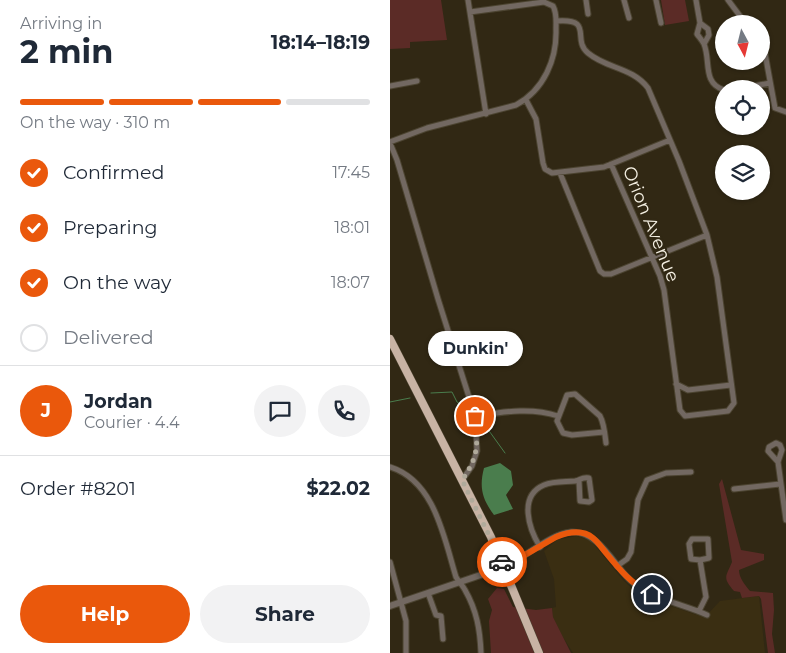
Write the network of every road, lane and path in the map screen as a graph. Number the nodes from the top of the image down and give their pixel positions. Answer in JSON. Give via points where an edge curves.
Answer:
{"nodes":[{"id":1,"x":468,"y":0,"type":"edge"},
{"id":2,"x":586,"y":0,"type":"edge"},
{"id":3,"x":624,"y":0,"type":"edge"},
{"id":4,"x":656,"y":0,"type":"edge"},
{"id":5,"x":696,"y":0,"type":"edge"},
{"id":6,"x":728,"y":0,"type":"edge"},
{"id":7,"x":470,"y":12,"type":"junction"},
{"id":8,"x":588,"y":14,"type":"dead end"},
{"id":9,"x":739,"y":15,"type":"edge"},
{"id":10,"x":629,"y":18,"type":"dead end"},
{"id":11,"x":556,"y":21,"type":"junction"},
{"id":12,"x":661,"y":23,"type":"dead end"},
{"id":13,"x":700,"y":23,"type":"junction"},
{"id":14,"x":704,"y":44,"type":"junction"},
{"id":15,"x":417,"y":81,"type":"dead end"},
{"id":16,"x":770,"y":83,"type":"edge"},
{"id":17,"x":715,"y":85,"type":"edge"},
{"id":18,"x":390,"y":86,"type":"edge"},
{"id":19,"x":526,"y":100,"type":"junction"},
{"id":20,"x":786,"y":112,"type":"edge"},
{"id":21,"x":486,"y":114,"type":"junction"},
{"id":22,"x":670,"y":140,"type":"junction"},
{"id":23,"x":390,"y":142,"type":"edge"},
{"id":24,"x":611,"y":164,"type":"junction"},
{"id":25,"x":560,"y":173,"type":"junction"},
{"id":26,"x":707,"y":235,"type":"junction"},
{"id":27,"x":651,"y":257,"type":"junction"},
{"id":28,"x":390,"y":339,"type":"edge"},
{"id":29,"x":676,"y":384,"type":"junction"},
{"id":30,"x":731,"y":385,"type":"junction"},
{"id":31,"x":475,"y":416,"type":"junction"},
{"id":32,"x":558,"y":416,"type":"junction"},
{"id":33,"x":604,"y":432,"type":"junction"},
{"id":34,"x":606,"y":443,"type":"dead end"},
{"id":35,"x":778,"y":462,"type":"dead end"},
{"id":36,"x":390,"y":467,"type":"edge"},
{"id":37,"x":691,"y":472,"type":"dead end"},
{"id":38,"x":462,"y":480,"type":"junction"},
{"id":39,"x":579,"y":481,"type":"junction"},
{"id":40,"x":780,"y":484,"type":"junction"},
{"id":41,"x":734,"y":489,"type":"dead end"},
{"id":42,"x":786,"y":520,"type":"edge"},
{"id":43,"x":540,"y":547,"type":"junction"},
{"id":44,"x":700,"y":560,"type":"junction"},
{"id":45,"x":390,"y":562,"type":"edge"},
{"id":46,"x":617,"y":566,"type":"junction"},
{"id":47,"x":504,"y":567,"type":"junction"},
{"id":48,"x":459,"y":583,"type":"junction"},
{"id":49,"x":428,"y":593,"type":"junction"},
{"id":50,"x":401,"y":602,"type":"junction"},
{"id":51,"x":390,"y":606,"type":"edge"},
{"id":52,"x":700,"y":612,"type":"junction"},
{"id":53,"x":707,"y":615,"type":"dead end"},
{"id":54,"x":443,"y":640,"type":"dead end"},
{"id":55,"x":406,"y":653,"type":"edge"},
{"id":56,"x":481,"y":653,"type":"edge"},
{"id":57,"x":539,"y":653,"type":"edge"}],
"edges":[{"from":1,"to":7,"type":"street"},
{"from":2,"to":8,"type":"street"},
{"from":3,"to":10,"type":"street"},
{"from":4,"to":12,"type":"street"},
{"from":5,"to":13,"type":"street"},
{"from":6,"to":9,"type":"street"},
{"from":7,"to":11,"type":"street","via":[[544,2],[553,6]]},
{"from":7,"to":21,"type":"street"},
{"from":11,"to":19,"type":"street","via":[[551,66]]},
{"from":11,"to":22,"type":"street","via":[[574,21],[579,25],[582,44],[589,54],[640,78],[648,88]]},
{"from":13,"to":14,"type":"street","via":[[697,34]]},
{"from":13,"to":14,"type":"street","via":[[708,29],[709,35]]},
{"from":14,"to":17,"type":"street","via":[[709,78]]},
{"from":15,"to":18,"type":"street"},
{"from":16,"to":20,"type":"street","via":[[775,108]]},
{"from":19,"to":21,"type":"street"},
{"from":19,"to":25,"type":"street","via":[[536,119],[545,170]]},
{"from":21,"to":23,"type":"street","via":[[427,128]]},
{"from":22,"to":24,"type":"street"},
{"from":22,"to":26,"type":"street"},
{"from":23,"to":31,"type":"street"},
{"from":24,"to":25,"type":"street"},
{"from":24,"to":27,"type":"street","name":"Orion Avenue"},
{"from":25,"to":27,"type":"street","via":[[600,271],[612,274]]},
{"from":26,"to":27,"type":"street"},
{"from":26,"to":30,"type":"street","via":[[717,277]]},
{"from":27,"to":29,"type":"street","name":"Orion Avenue","via":[[664,290]]},
{"from":28,"to":38,"type":"highway"},
{"from":29,"to":30,"type":"street","via":[[688,390]]},
{"from":29,"to":30,"type":"street","name":"Orion Avenue","via":[[680,410],[685,416],[731,409],[734,404]]},
{"from":31,"to":32,"type":"street","via":[[532,410]]},
{"from":31,"to":38,"type":"street","via":[[477,451]]},
{"from":32,"to":33,"type":"street","via":[[558,425],[566,435]]},
{"from":32,"to":33,"type":"street","via":[[567,395],[575,394],[602,418]]},
{"from":33,"to":34,"type":"street"},
{"from":35,"to":40,"type":"street"},
{"from":36,"to":48,"type":"street","via":[[404,473],[426,494]]},
{"from":37,"to":46,"type":"street","via":[[666,473],[647,480],[638,500],[631,552]]},
{"from":38,"to":47,"type":"highway"},
{"from":39,"to":39,"type":"street","via":[[580,501],[589,502],[592,500],[591,481],[589,478]]},
{"from":39,"to":43,"type":"street","via":[[546,484],[531,497],[527,516]]},
{"from":40,"to":41,"type":"street"},
{"from":40,"to":42,"type":"street"},
{"from":43,"to":46,"type":"street","via":[[565,533],[580,532],[594,538]]},
{"from":43,"to":47,"type":"street"},
{"from":44,"to":44,"type":"street","via":[[710,556],[709,540],[692,539],[690,557]]},
{"from":44,"to":52,"type":"street","via":[[706,597]]},
{"from":45,"to":50,"type":"street"},
{"from":46,"to":52,"type":"street","via":[[643,590]]},
{"from":47,"to":48,"type":"street"},
{"from":47,"to":57,"type":"highway"},
{"from":48,"to":49,"type":"street"},
{"from":48,"to":56,"type":"street","via":[[476,614]]},
{"from":49,"to":50,"type":"street"},
{"from":49,"to":54,"type":"street","via":[[433,612],[440,616]]},
{"from":50,"to":51,"type":"street"},
{"from":50,"to":55,"type":"street","via":[[406,622]]},
{"from":52,"to":53,"type":"street"}]}
